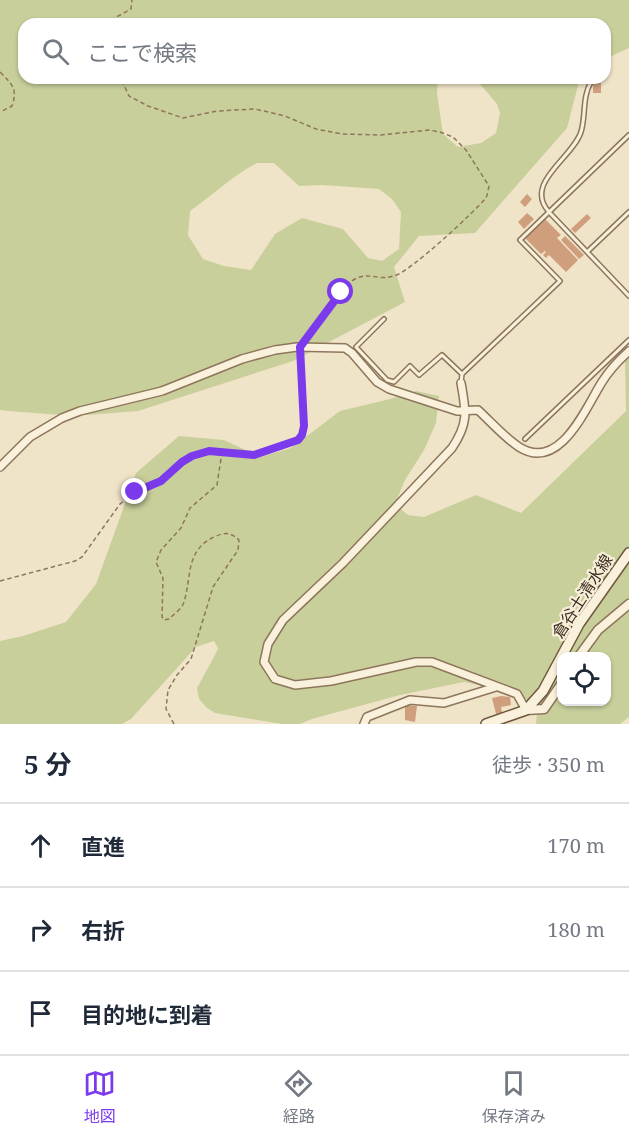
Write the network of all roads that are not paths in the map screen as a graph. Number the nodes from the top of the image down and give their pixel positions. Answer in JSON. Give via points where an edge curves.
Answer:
{"nodes":[{"id":1,"x":590,"y":84,"type":"edge"},
{"id":2,"x":629,"y":135,"type":"edge"},
{"id":3,"x":629,"y":212,"type":"edge"},
{"id":4,"x":549,"y":213,"type":"junction"},
{"id":5,"x":587,"y":252,"type":"junction"},
{"id":6,"x":629,"y":296,"type":"edge"},
{"id":7,"x":384,"y":319,"type":"dead end"},
{"id":8,"x":629,"y":340,"type":"edge"},
{"id":9,"x":629,"y":351,"type":"edge"},
{"id":10,"x":462,"y":374,"type":"junction"},
{"id":11,"x":461,"y":383,"type":"joint"},
{"id":12,"x":466,"y":411,"type":"junction"},
{"id":13,"x":525,"y":439,"type":"dead end"},
{"id":14,"x":0,"y":467,"type":"edge"},
{"id":15,"x":629,"y":553,"type":"edge"},
{"id":16,"x":629,"y":604,"type":"edge"},
{"id":17,"x":583,"y":652,"type":"edge"},
{"id":18,"x":496,"y":687,"type":"junction"},
{"id":19,"x":557,"y":689,"type":"edge"},
{"id":20,"x":526,"y":710,"type":"junction"},
{"id":21,"x":364,"y":724,"type":"edge"},
{"id":22,"x":486,"y":724,"type":"edge"}],
"edges":[{"from":1,"to":4,"type":"lane","via":[[578,137],[543,187],[542,200]]},
{"from":2,"to":4,"type":"lane"},
{"from":3,"to":5,"type":"lane"},
{"from":4,"to":5,"type":"lane"},
{"from":4,"to":10,"type":"lane","via":[[520,240],[560,281]]},
{"from":5,"to":6,"type":"lane"},
{"from":7,"to":10,"type":"lane","via":[[356,347],[387,380],[394,382],[410,366],[419,375],[442,355]]},
{"from":8,"to":13,"type":"lane"},
{"from":9,"to":12,"type":"street","via":[[613,366],[574,428],[552,450],[541,453],[519,447],[478,410]]},
{"from":10,"to":11,"type":"lane"},
{"from":11,"to":12,"type":"street"},
{"from":12,"to":14,"type":"street","via":[[389,389],[377,382],[345,348],[275,350],[162,391],[62,418],[30,437]]},
{"from":12,"to":18,"type":"street","via":[[465,425],[452,448],[283,620],[268,644],[264,662],[275,679],[295,685],[432,662]]},
{"from":15,"to":20,"type":"main road","name":"倉谷土清水線","via":[[579,624],[543,691]]},
{"from":16,"to":17,"type":"street","via":[[598,630]]},
{"from":18,"to":20,"type":"street","via":[[517,694]]},
{"from":18,"to":21,"type":"street","via":[[444,703],[410,700],[367,717]]},
{"from":19,"to":20,"type":"street","via":[[544,709]]},
{"from":20,"to":22,"type":"main road"}]}
